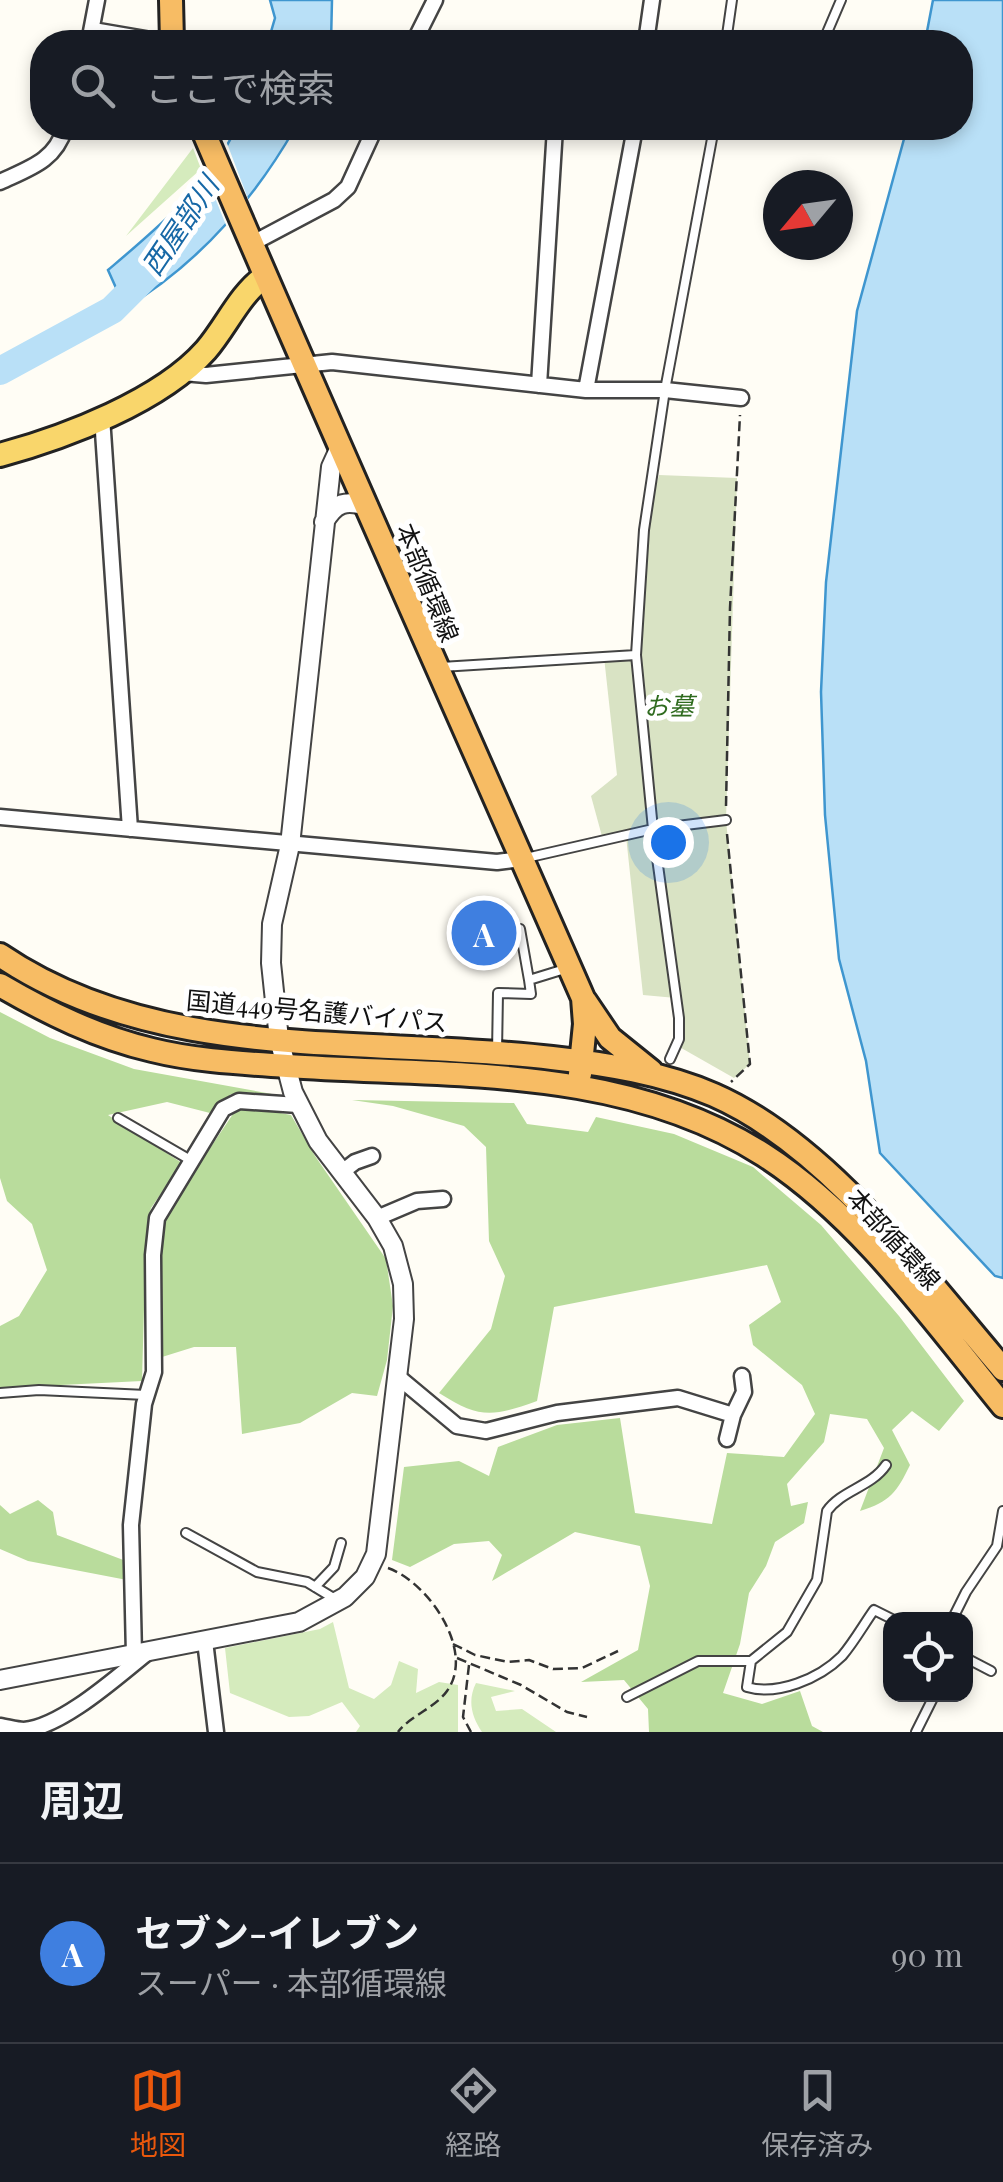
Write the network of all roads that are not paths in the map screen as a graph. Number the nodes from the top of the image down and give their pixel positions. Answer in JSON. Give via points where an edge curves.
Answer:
{"nodes":[{"id":1,"x":97,"y":0,"type":"edge"},
{"id":2,"x":171,"y":0,"type":"edge"},
{"id":3,"x":435,"y":0,"type":"edge"},
{"id":4,"x":652,"y":0,"type":"edge"},
{"id":5,"x":732,"y":0,"type":"edge"},
{"id":6,"x":841,"y":0,"type":"edge"},
{"id":7,"x":92,"y":30,"type":"edge"},
{"id":8,"x":172,"y":30,"type":"edge"},
{"id":9,"x":420,"y":30,"type":"edge"},
{"id":10,"x":648,"y":30,"type":"edge"},
{"id":11,"x":728,"y":30,"type":"edge"},
{"id":12,"x":828,"y":30,"type":"edge"},
{"id":13,"x":61,"y":140,"type":"edge"},
{"id":14,"x":207,"y":140,"type":"edge"},
{"id":15,"x":370,"y":140,"type":"edge"},
{"id":16,"x":554,"y":140,"type":"edge"},
{"id":17,"x":632,"y":140,"type":"edge"},
{"id":18,"x":712,"y":140,"type":"edge"},
{"id":19,"x":0,"y":182,"type":"edge"},
{"id":20,"x":251,"y":244,"type":"junction"},
{"id":21,"x":264,"y":277,"type":"junction"},
{"id":22,"x":305,"y":365,"type":"junction"},
{"id":23,"x":182,"y":373,"type":"junction"},
{"id":24,"x":539,"y":385,"type":"junction"},
{"id":25,"x":586,"y":390,"type":"junction"},
{"id":26,"x":665,"y":390,"type":"junction"},
{"id":27,"x":741,"y":398,"type":"road end"},
{"id":28,"x":102,"y":417,"type":"junction"},
{"id":29,"x":341,"y":445,"type":"junction"},
{"id":30,"x":0,"y":455,"type":"edge"},
{"id":31,"x":368,"y":506,"type":"junction"},
{"id":32,"x":323,"y":523,"type":"junction"},
{"id":33,"x":636,"y":655,"type":"junction"},
{"id":34,"x":435,"y":668,"type":"junction"},
{"id":35,"x":0,"y":817,"type":"edge"},
{"id":36,"x":726,"y":820,"type":"road end"},
{"id":37,"x":653,"y":829,"type":"junction"},
{"id":38,"x":130,"y":830,"type":"junction"},
{"id":39,"x":290,"y":845,"type":"junction"},
{"id":40,"x":521,"y":859,"type":"junction"},
{"id":41,"x":520,"y":929,"type":"dead end"},
{"id":42,"x":0,"y":956,"type":"edge"},
{"id":43,"x":570,"y":967,"type":"junction"},
{"id":44,"x":529,"y":980,"type":"junction"},
{"id":45,"x":0,"y":985,"type":"edge"},
{"id":46,"x":583,"y":998,"type":"junction"},
{"id":47,"x":279,"y":1038,"type":"junction"},
{"id":48,"x":497,"y":1052,"type":"junction"},
{"id":49,"x":583,"y":1062,"type":"junction"},
{"id":50,"x":285,"y":1066,"type":"junction"},
{"id":51,"x":664,"y":1067,"type":"junction"},
{"id":52,"x":577,"y":1086,"type":"junction"},
{"id":53,"x":298,"y":1104,"type":"junction"},
{"id":54,"x":118,"y":1118,"type":"dead end"},
{"id":55,"x":372,"y":1156,"type":"dead end"},
{"id":56,"x":192,"y":1161,"type":"junction"},
{"id":57,"x":342,"y":1172,"type":"junction"},
{"id":58,"x":443,"y":1199,"type":"dead end"},
{"id":59,"x":377,"y":1218,"type":"junction"},
{"id":60,"x":1003,"y":1370,"type":"edge"},
{"id":61,"x":398,"y":1376,"type":"junction"},
{"id":62,"x":742,"y":1376,"type":"dead end"},
{"id":63,"x":0,"y":1394,"type":"edge"},
{"id":64,"x":146,"y":1395,"type":"junction"},
{"id":65,"x":1003,"y":1406,"type":"edge"},
{"id":66,"x":733,"y":1414,"type":"junction"},
{"id":67,"x":727,"y":1439,"type":"dead end"},
{"id":68,"x":886,"y":1465,"type":"dead end"},
{"id":69,"x":1003,"y":1512,"type":"edge"},
{"id":70,"x":186,"y":1533,"type":"dead end"},
{"id":71,"x":342,"y":1543,"type":"dead end"},
{"id":72,"x":315,"y":1587,"type":"junction"},
{"id":73,"x":339,"y":1601,"type":"junction"},
{"id":74,"x":956,"y":1612,"type":"edge"},
{"id":75,"x":883,"y":1614,"type":"edge"},
{"id":76,"x":205,"y":1641,"type":"junction"},
{"id":77,"x":141,"y":1654,"type":"junction"},
{"id":78,"x":751,"y":1660,"type":"junction"},
{"id":79,"x":973,"y":1662,"type":"edge"},
{"id":80,"x":991,"y":1671,"type":"dead end"},
{"id":81,"x":0,"y":1680,"type":"edge"},
{"id":82,"x":626,"y":1698,"type":"dead end"},
{"id":83,"x":931,"y":1702,"type":"edge"},
{"id":84,"x":1,"y":1728,"type":"edge"},
{"id":85,"x":216,"y":1732,"type":"edge"},
{"id":86,"x":916,"y":1732,"type":"edge"}],
"edges":[{"from":1,"to":7,"type":"street"},
{"from":2,"to":8,"type":"highway"},
{"from":3,"to":9,"type":"street"},
{"from":4,"to":10,"type":"street"},
{"from":5,"to":11,"type":"lane"},
{"from":6,"to":12,"type":"lane"},
{"from":13,"to":19,"type":"street","via":[[47,160]]},
{"from":14,"to":20,"type":"highway","name":"本部循環線"},
{"from":15,"to":20,"type":"street","via":[[348,187],[334,200]]},
{"from":16,"to":24,"type":"street"},
{"from":17,"to":25,"type":"street"},
{"from":18,"to":26,"type":"lane"},
{"from":20,"to":21,"type":"highway","name":"本部循環線"},
{"from":21,"to":22,"type":"highway","name":"本部循環線"},
{"from":21,"to":23,"type":"main road"},
{"from":22,"to":23,"type":"street"},
{"from":22,"to":24,"type":"street","via":[[332,362]]},
{"from":22,"to":29,"type":"highway","name":"本部循環線"},
{"from":23,"to":28,"type":"main road"},
{"from":24,"to":25,"type":"street"},
{"from":25,"to":26,"type":"street"},
{"from":26,"to":27,"type":"street"},
{"from":26,"to":33,"type":"lane","via":[[644,530]]},
{"from":28,"to":30,"type":"main road"},
{"from":28,"to":38,"type":"street"},
{"from":29,"to":31,"type":"highway","name":"本部循環線"},
{"from":29,"to":32,"type":"street"},
{"from":31,"to":32,"type":"street","via":[[342,502]]},
{"from":31,"to":34,"type":"highway","name":"本部循環線"},
{"from":32,"to":39,"type":"street"},
{"from":33,"to":34,"type":"lane"},
{"from":33,"to":37,"type":"lane"},
{"from":34,"to":40,"type":"highway","name":"本部循環線"},
{"from":35,"to":38,"type":"street"},
{"from":36,"to":37,"type":"lane"},
{"from":37,"to":40,"type":"lane"},
{"from":37,"to":51,"type":"lane","via":[[679,1018],[679,1039]]},
{"from":38,"to":39,"type":"street"},
{"from":39,"to":40,"type":"street"},
{"from":39,"to":47,"type":"street","via":[[272,924]]},
{"from":40,"to":43,"type":"highway","name":"本部循環線"},
{"from":41,"to":44,"type":"lane"},
{"from":42,"to":47,"type":"highway","name":"国道449号名護バイパス","via":[[126,1015]]},
{"from":43,"to":44,"type":"lane"},
{"from":43,"to":46,"type":"highway","name":"本部循環線"},
{"from":44,"to":48,"type":"lane","via":[[531,994],[498,993]]},
{"from":45,"to":50,"type":"highway","via":[[105,1037],[205,1059]]},
{"from":46,"to":49,"type":"highway","name":"本部循環線"},
{"from":46,"to":51,"type":"highway","via":[[610,1038]]},
{"from":47,"to":48,"type":"highway","name":"国道449号名護バイパス"},
{"from":47,"to":50,"type":"street"},
{"from":48,"to":49,"type":"highway","name":"国道449号名護バイパス"},
{"from":49,"to":51,"type":"highway","name":"本部循環線"},
{"from":49,"to":52,"type":"highway","name":"本部循環線"},
{"from":50,"to":52,"type":"highway"},
{"from":50,"to":53,"type":"street"},
{"from":51,"to":60,"type":"highway","name":"本部循環線","via":[[801,1150],[876,1223]]},
{"from":52,"to":65,"type":"highway","name":"本部循環線","via":[[681,1112],[814,1189]]},
{"from":53,"to":56,"type":"street","via":[[239,1102],[224,1109]]},
{"from":53,"to":57,"type":"street"},
{"from":54,"to":56,"type":"lane"},
{"from":55,"to":57,"type":"street"},
{"from":56,"to":64,"type":"street","via":[[157,1218],[154,1372]]},
{"from":57,"to":59,"type":"street"},
{"from":58,"to":59,"type":"street","via":[[417,1201]]},
{"from":59,"to":61,"type":"street","via":[[403,1284]]},
{"from":61,"to":66,"type":"street","via":[[457,1426],[486,1431],[557,1413],[678,1398]]},
{"from":61,"to":73,"type":"street","via":[[372,1562]]},
{"from":62,"to":66,"type":"street","via":[[744,1392]]},
{"from":63,"to":64,"type":"lane"},
{"from":64,"to":77,"type":"street","via":[[131,1525]]},
{"from":66,"to":67,"type":"street"},
{"from":68,"to":78,"type":"lane","via":[[827,1511],[816,1580],[787,1632]]},
{"from":69,"to":74,"type":"lane","via":[[997,1546]]},
{"from":70,"to":72,"type":"lane","via":[[257,1572]]},
{"from":71,"to":72,"type":"lane","via":[[334,1568]]},
{"from":72,"to":73,"type":"lane"},
{"from":73,"to":76,"type":"street","via":[[299,1622]]},
{"from":75,"to":78,"type":"lane","via":[[874,1610],[840,1658],[799,1682],[766,1692],[747,1687]]},
{"from":76,"to":77,"type":"street"},
{"from":76,"to":85,"type":"street"},
{"from":77,"to":81,"type":"street"},
{"from":77,"to":84,"type":"street","via":[[45,1724]]},
{"from":78,"to":82,"type":"lane","via":[[698,1661]]},
{"from":79,"to":80,"type":"lane"},
{"from":83,"to":86,"type":"lane"}]}
